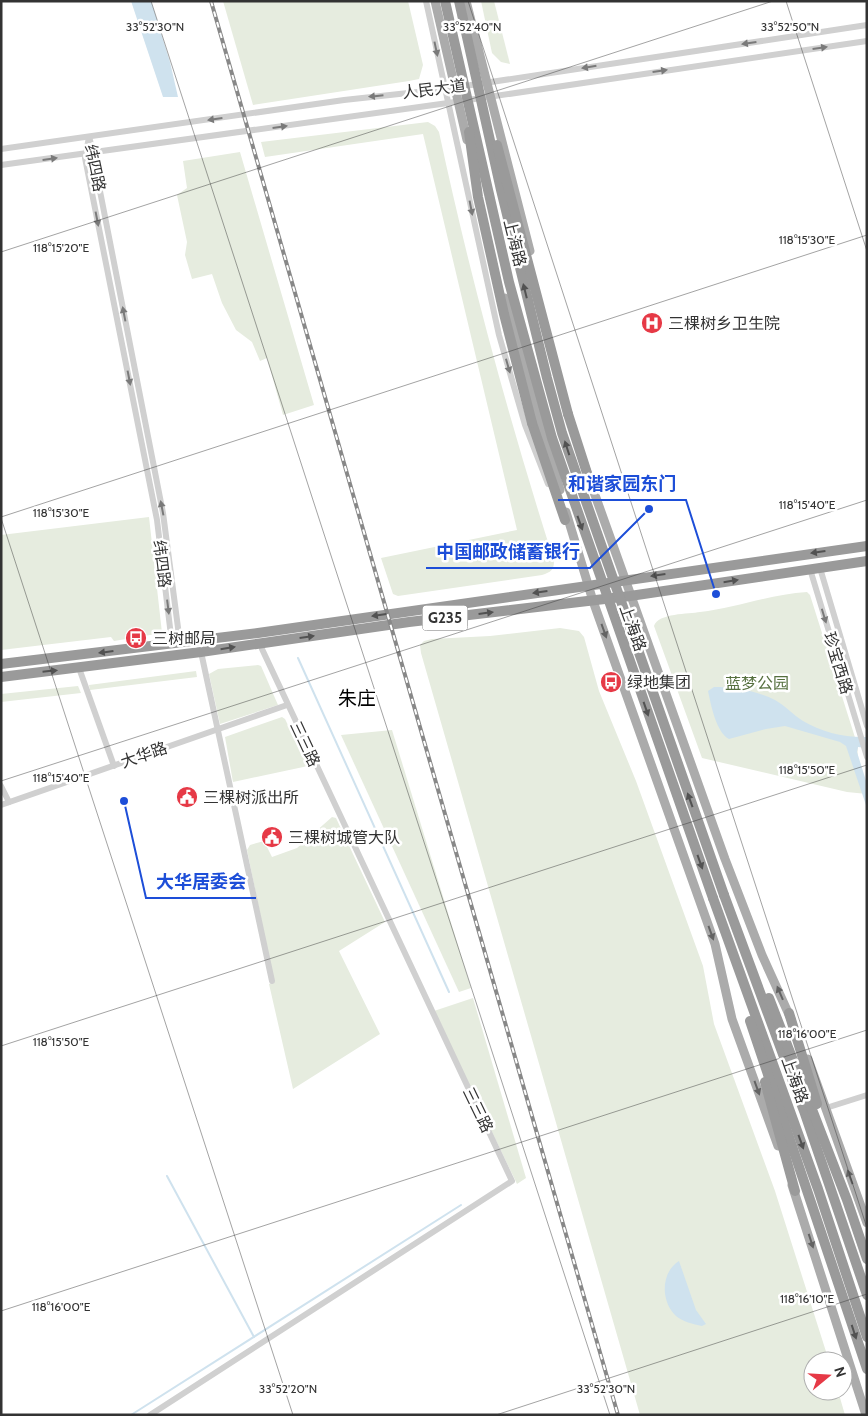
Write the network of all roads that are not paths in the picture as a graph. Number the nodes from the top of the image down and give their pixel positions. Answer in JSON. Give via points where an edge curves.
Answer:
{"nodes":[{"id":1,"x":426,"y":1,"type":"edge"},
{"id":2,"x":435,"y":1,"type":"edge"},
{"id":3,"x":445,"y":1,"type":"edge"},
{"id":4,"x":459,"y":1,"type":"edge"},
{"id":5,"x":466,"y":1,"type":"edge"},
{"id":6,"x":465,"y":24,"type":"junction"},
{"id":7,"x":867,"y":25,"type":"edge"},
{"id":8,"x":867,"y":41,"type":"edge"},
{"id":9,"x":487,"y":82,"type":"junction"},
{"id":10,"x":455,"y":88,"type":"junction"},
{"id":11,"x":445,"y":89,"type":"junction"},
{"id":12,"x":490,"y":96,"type":"junction"},
{"id":13,"x":458,"y":101,"type":"junction"},
{"id":14,"x":448,"y":103,"type":"junction"},
{"id":15,"x":90,"y":137,"type":"junction"},
{"id":16,"x":1,"y":149,"type":"edge"},
{"id":17,"x":89,"y":153,"type":"junction"},
{"id":18,"x":1,"y":165,"type":"edge"},
{"id":19,"x":587,"y":473,"type":"junction"},
{"id":20,"x":565,"y":520,"type":"junction"},
{"id":21,"x":867,"y":546,"type":"edge"},
{"id":22,"x":867,"y":561,"type":"edge"},
{"id":23,"x":815,"y":568,"type":"junction"},
{"id":24,"x":584,"y":574,"type":"junction"},
{"id":25,"x":624,"y":580,"type":"junction"},
{"id":26,"x":588,"y":585,"type":"junction"},
{"id":27,"x":630,"y":596,"type":"junction"},
{"id":28,"x":593,"y":601,"type":"junction"},
{"id":29,"x":176,"y":643,"type":"junction"},
{"id":30,"x":262,"y":649,"type":"dead end"},
{"id":31,"x":201,"y":652,"type":"junction"},
{"id":32,"x":1,"y":664,"type":"edge"},
{"id":33,"x":79,"y":668,"type":"junction"},
{"id":34,"x":1,"y":676,"type":"edge"},
{"id":35,"x":287,"y":705,"type":"junction"},
{"id":36,"x":867,"y":726,"type":"edge"},
{"id":37,"x":218,"y":730,"type":"junction"},
{"id":38,"x":867,"y":757,"type":"edge"},
{"id":39,"x":114,"y":766,"type":"junction"},
{"id":40,"x":1,"y":786,"type":"edge"},
{"id":41,"x":9,"y":802,"type":"junction"},
{"id":42,"x":1,"y":805,"type":"edge"},
{"id":43,"x":741,"y":941,"type":"junction"},
{"id":44,"x":732,"y":950,"type":"junction"},
{"id":45,"x":272,"y":982,"type":"dead end"},
{"id":46,"x":789,"y":1013,"type":"junction"},
{"id":47,"x":750,"y":1021,"type":"junction"},
{"id":48,"x":867,"y":1095,"type":"edge"},
{"id":49,"x":826,"y":1108,"type":"junction"},
{"id":50,"x":795,"y":1191,"type":"junction"},
{"id":51,"x":847,"y":1200,"type":"junction"},
{"id":52,"x":867,"y":1223,"type":"edge"},
{"id":53,"x":867,"y":1259,"type":"edge"},
{"id":54,"x":867,"y":1295,"type":"edge"},
{"id":55,"x":867,"y":1337,"type":"edge"},
{"id":56,"x":843,"y":1340,"type":"junction"},
{"id":57,"x":867,"y":1369,"type":"edge"},
{"id":58,"x":867,"y":1407,"type":"edge"},
{"id":59,"x":150,"y":1415,"type":"edge"},
{"id":60,"x":866,"y":1415,"type":"edge"}],
"edges":[{"from":1,"to":11,"type":"street","name":"上海路","one_way":true},
{"from":2,"to":10,"type":"main road","name":"上海路"},
{"from":3,"to":20,"type":"highway","bridge":true,"via":[[451,53],[469,133],[478,197],[504,314],[532,423]]},
{"from":3,"to":44,"type":"highway","name":"上海路","one_way":true,"bridge":true,"via":[[509,282],[552,438]]},
{"from":4,"to":6,"type":"highway","name":"上海路","bridge":true},
{"from":5,"to":9,"type":"main road","name":"上海路"},
{"from":6,"to":19,"type":"highway","bridge":true,"via":[[568,414]]},
{"from":43,"to":6,"type":"highway","name":"上海路","one_way":true,"bridge":true,"via":[[562,433],[500,190]]},
{"from":7,"to":9,"type":"street","name":"人民大道","one_way":true},
{"from":12,"to":8,"type":"street","name":"人民大道","one_way":true},
{"from":9,"to":10,"type":"street","name":"人民大道"},
{"from":9,"to":12,"type":"main road","name":"上海路"},
{"from":10,"to":11,"type":"street","name":"人民大道"},
{"from":10,"to":13,"type":"main road","name":"上海路"},
{"from":11,"to":14,"type":"street","name":"上海路"},
{"from":11,"to":15,"type":"street","name":"人民大道","one_way":true,"via":[[344,100]]},
{"from":12,"to":13,"type":"street","name":"人民大道"},
{"from":12,"to":19,"type":"main road","name":"上海路"},
{"from":13,"to":14,"type":"street","name":"人民大道"},
{"from":13,"to":24,"type":"main road","name":"上海路","via":[[514,335]]},
{"from":17,"to":14,"type":"street","name":"人民大道","one_way":true},
{"from":14,"to":20,"type":"street","name":"上海路","one_way":true,"via":[[499,335],[525,425]]},
{"from":15,"to":16,"type":"street","name":"人民大道"},
{"from":15,"to":17,"type":"street","name":"纬四路"},
{"from":18,"to":17,"type":"street","name":"人民大道","one_way":true},
{"from":17,"to":29,"type":"street","name":"纬四路","via":[[163,514]]},
{"from":19,"to":25,"type":"main road","name":"上海路"},
{"from":20,"to":24,"type":"street","name":"上海路"},
{"from":21,"to":25,"type":"highway","number":"G235","one_way":true},
{"from":22,"to":23,"type":"highway","number":"G235"},
{"from":27,"to":23,"type":"highway","number":"G235","one_way":true},
{"from":23,"to":36,"type":"street","name":"珍宝西路"},
{"from":23,"to":38,"type":"street","name":"珍宝西路","one_way":true},
{"from":24,"to":26,"type":"main road","name":"上海路"},
{"from":25,"to":26,"type":"highway","number":"G235"},
{"from":25,"to":27,"type":"main road","name":"上海路"},
{"from":26,"to":28,"type":"main road","name":"上海路"},
{"from":26,"to":29,"type":"highway","number":"G235","one_way":true},
{"from":27,"to":28,"type":"highway","number":"G235"},
{"from":46,"to":27,"type":"main road","name":"上海路","one_way":true,"via":[[747,917]]},
{"from":31,"to":28,"type":"highway","number":"G235","one_way":true,"via":[[409,622]]},
{"from":28,"to":50,"type":"main road","name":"上海路","one_way":true,"via":[[716,944],[732,1019]]},
{"from":29,"to":32,"type":"highway","number":"G235","one_way":true},
{"from":30,"to":35,"type":"street","name":"三三路"},
{"from":31,"to":33,"type":"highway","number":"G235"},
{"from":31,"to":37,"type":"street"},
{"from":34,"to":33,"type":"highway","number":"G235","one_way":true},
{"from":33,"to":39,"type":"street"},
{"from":35,"to":37,"type":"street","name":"大华路"},
{"from":35,"to":59,"type":"street","name":"三三路","via":[[512,1181]]},
{"from":37,"to":39,"type":"street","name":"大华路"},
{"from":37,"to":45,"type":"street"},
{"from":39,"to":41,"type":"street","name":"大华路"},
{"from":40,"to":41,"type":"street"},
{"from":41,"to":42,"type":"street","name":"大华路"},
{"from":43,"to":51,"type":"highway","via":[[776,1015]]},
{"from":43,"to":54,"type":"highway","name":"上海路"},
{"from":44,"to":47,"type":"highway","via":[[734,970]]},
{"from":44,"to":55,"type":"highway","name":"上海路","one_way":true},
{"from":46,"to":49,"type":"main road","name":"上海路"},
{"from":46,"to":51,"type":"highway"},
{"from":47,"to":50,"type":"highway"},
{"from":47,"to":57,"type":"highway","one_way":true},
{"from":48,"to":49,"type":"street"},
{"from":52,"to":49,"type":"main road","name":"上海路","one_way":true},
{"from":50,"to":56,"type":"main road","name":"上海路","one_way":true},
{"from":51,"to":53,"type":"highway"},
{"from":56,"to":58,"type":"main road"},
{"from":56,"to":60,"type":"main road","name":"上海路"}]}
